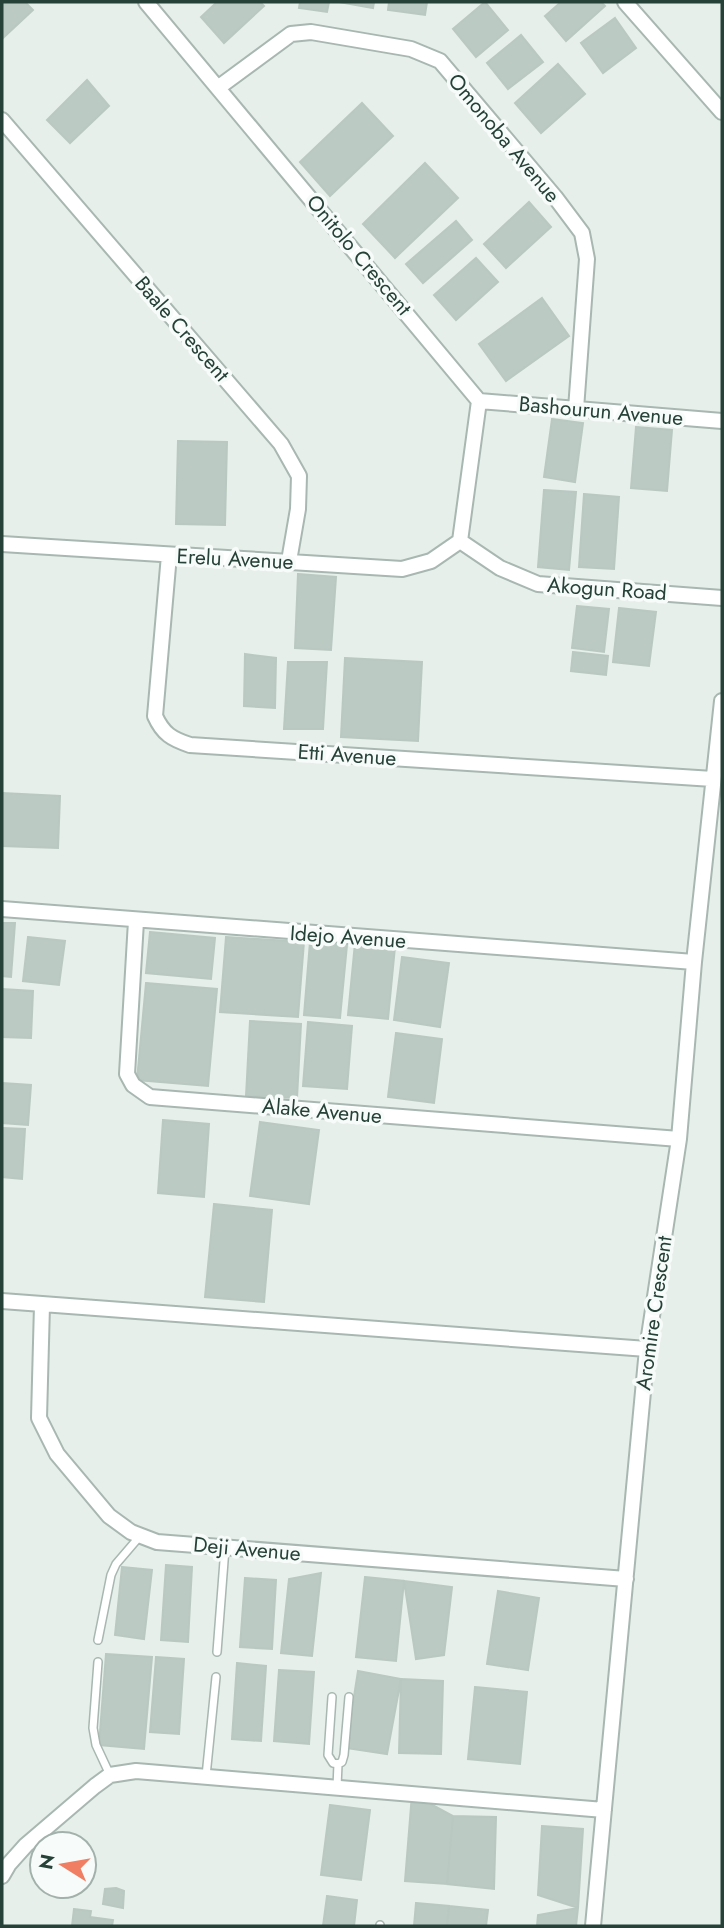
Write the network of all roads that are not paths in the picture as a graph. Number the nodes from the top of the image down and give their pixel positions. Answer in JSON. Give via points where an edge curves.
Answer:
{"nodes":[{"id":1,"x":146,"y":2,"type":"edge"},
{"id":2,"x":625,"y":2,"type":"edge"},
{"id":3,"x":219,"y":87,"type":"junction"},
{"id":4,"x":722,"y":112,"type":"edge"},
{"id":5,"x":2,"y":120,"type":"edge"},
{"id":6,"x":479,"y":401,"type":"junction"},
{"id":7,"x":576,"y":409,"type":"junction"},
{"id":8,"x":722,"y":421,"type":"edge"},
{"id":9,"x":460,"y":541,"type":"junction"},
{"id":10,"x":2,"y":544,"type":"edge"},
{"id":11,"x":169,"y":555,"type":"junction"},
{"id":12,"x":289,"y":561,"type":"junction"},
{"id":13,"x":722,"y":598,"type":"edge"},
{"id":14,"x":722,"y":701,"type":"edge"},
{"id":15,"x":713,"y":779,"type":"junction"},
{"id":16,"x":2,"y":909,"type":"edge"},
{"id":17,"x":136,"y":921,"type":"junction"},
{"id":18,"x":694,"y":962,"type":"junction"},
{"id":19,"x":679,"y":1139,"type":"junction"},
{"id":20,"x":2,"y":1301,"type":"edge"},
{"id":21,"x":41,"y":1305,"type":"junction"},
{"id":22,"x":647,"y":1349,"type":"junction"},
{"id":23,"x":141,"y":1536,"type":"junction"},
{"id":24,"x":225,"y":1547,"type":"junction"},
{"id":25,"x":626,"y":1579,"type":"junction"},
{"id":26,"x":98,"y":1640,"type":"dead end"},
{"id":27,"x":217,"y":1652,"type":"dead end"},
{"id":28,"x":97,"y":1662,"type":"dead end"},
{"id":29,"x":216,"y":1677,"type":"dead end"},
{"id":30,"x":332,"y":1697,"type":"dead end"},
{"id":31,"x":349,"y":1697,"type":"dead end"},
{"id":32,"x":338,"y":1764,"type":"junction"},
{"id":33,"x":110,"y":1775,"type":"junction"},
{"id":34,"x":206,"y":1776,"type":"junction"},
{"id":35,"x":337,"y":1788,"type":"junction"},
{"id":36,"x":604,"y":1810,"type":"junction"},
{"id":37,"x":2,"y":1876,"type":"edge"},
{"id":38,"x":593,"y":1926,"type":"edge"}],
"edges":[{"from":1,"to":3,"type":"street","name":"Onitolo Crescent"},
{"from":2,"to":4,"type":"street"},
{"from":3,"to":6,"type":"street","name":"Onitolo Crescent"},
{"from":3,"to":7,"type":"street","name":"Omonoba Avenue","via":[[291,34],[311,32],[411,49],[439,61],[582,233],[587,259]]},
{"from":5,"to":12,"type":"street","name":"Baale Crescent","via":[[281,444],[299,476],[299,509]]},
{"from":6,"to":7,"type":"street","name":"Bashourun Avenue"},
{"from":6,"to":9,"type":"street"},
{"from":7,"to":8,"type":"street","name":"Bashourun Avenue"},
{"from":9,"to":12,"type":"street","name":"Erelu Avenue","via":[[431,561],[402,569]]},
{"from":9,"to":13,"type":"street","name":"Akogun Road","via":[[500,568],[538,584]]},
{"from":10,"to":11,"type":"street","name":"Erelu Avenue"},
{"from":11,"to":12,"type":"street","name":"Erelu Avenue"},
{"from":11,"to":15,"type":"street","name":"Etti Avenue","via":[[155,716],[170,738],[190,745]]},
{"from":14,"to":15,"type":"street","name":"Aromire Crescent"},
{"from":15,"to":18,"type":"street","name":"Aromire Crescent"},
{"from":16,"to":17,"type":"street","name":"Idejo Avenue"},
{"from":17,"to":18,"type":"street","name":"Idejo Avenue"},
{"from":17,"to":19,"type":"street","name":"Alake Avenue","via":[[127,1074],[133,1085],[150,1097]]},
{"from":18,"to":19,"type":"street","name":"Aromire Crescent"},
{"from":19,"to":22,"type":"street","name":"Aromire Crescent"},
{"from":20,"to":21,"type":"street"},
{"from":21,"to":22,"type":"street"},
{"from":21,"to":23,"type":"street","name":"Deji Avenue","via":[[39,1418],[57,1454],[81,1485],[109,1516]]},
{"from":22,"to":25,"type":"street","name":"Aromire Crescent"},
{"from":23,"to":24,"type":"street","name":"Deji Avenue","via":[[158,1542]]},
{"from":23,"to":26,"type":"lane","via":[[111,1575]]},
{"from":24,"to":25,"type":"street","name":"Deji Avenue"},
{"from":24,"to":27,"type":"lane"},
{"from":25,"to":36,"type":"street","name":"Aromire Crescent"},
{"from":28,"to":33,"type":"lane","via":[[93,1728]]},
{"from":29,"to":34,"type":"lane"},
{"from":30,"to":32,"type":"lane","via":[[328,1755]]},
{"from":31,"to":32,"type":"lane","via":[[344,1755]]},
{"from":32,"to":35,"type":"lane"},
{"from":33,"to":34,"type":"street","via":[[136,1771]]},
{"from":33,"to":37,"type":"street","via":[[26,1845]]},
{"from":34,"to":35,"type":"street"},
{"from":35,"to":36,"type":"street"},
{"from":36,"to":38,"type":"street","name":"Aromire Crescent"}]}
